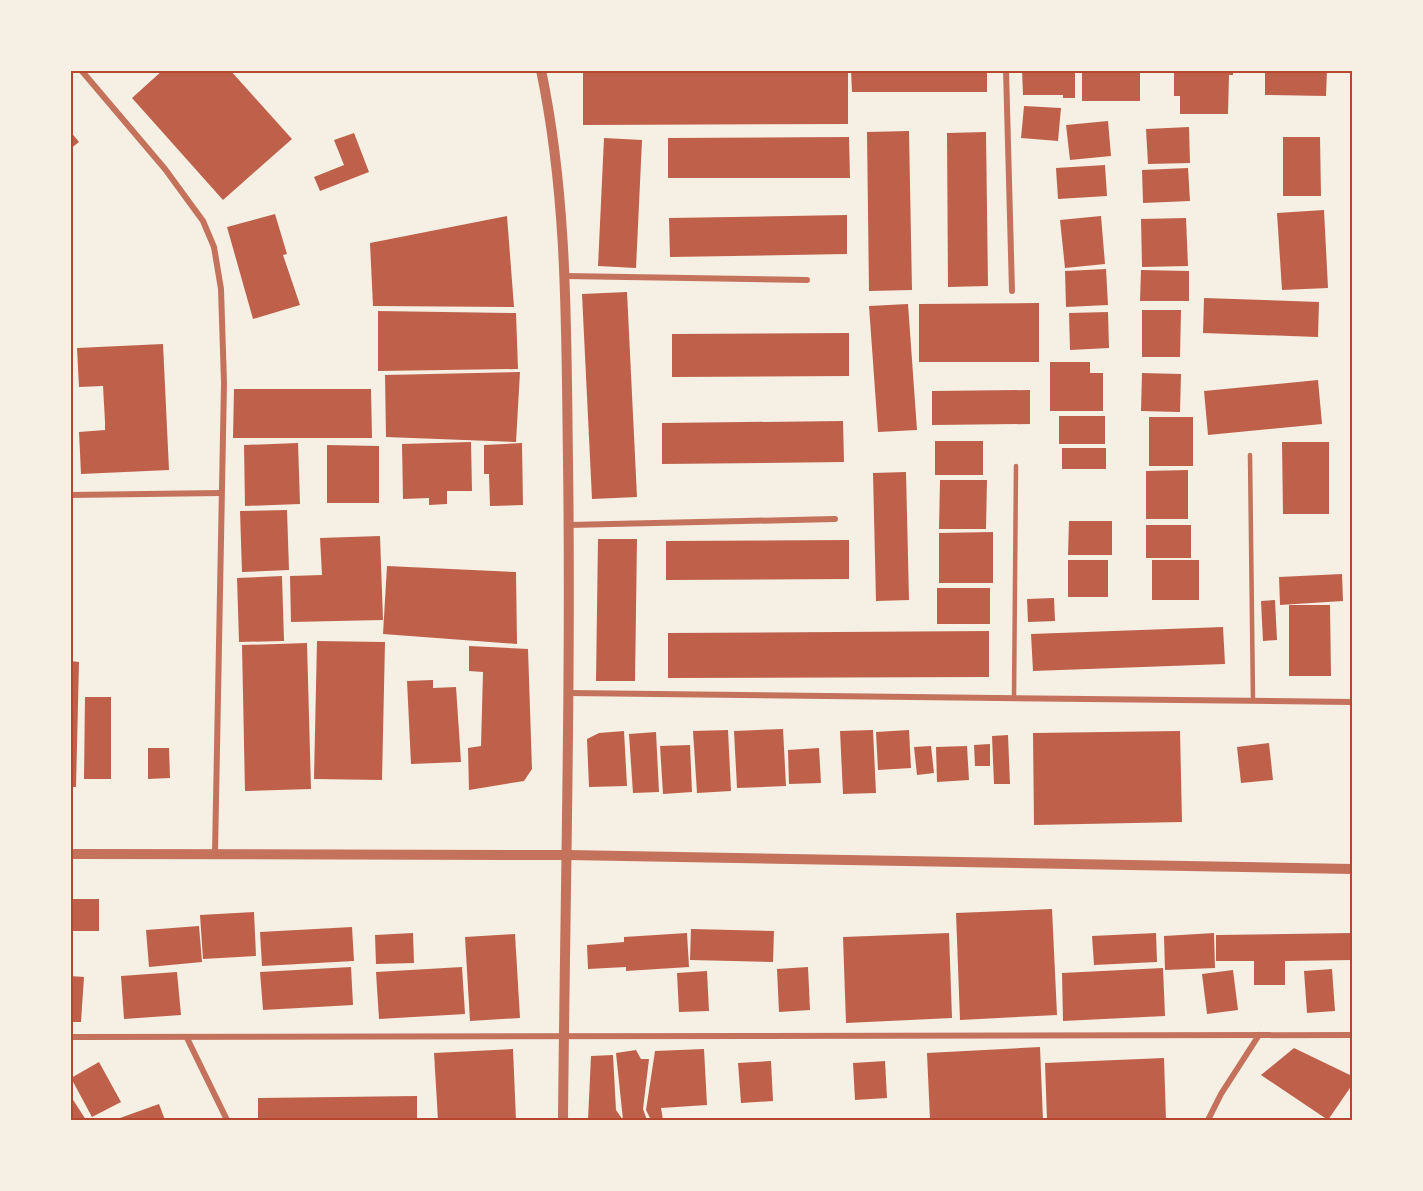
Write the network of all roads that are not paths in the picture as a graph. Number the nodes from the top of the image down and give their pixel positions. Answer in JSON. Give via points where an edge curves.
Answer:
{"nodes":[{"id":1,"x":81,"y":70,"type":"edge"},
{"id":2,"x":541,"y":70,"type":"edge"},
{"id":3,"x":1006,"y":70,"type":"edge"},
{"id":4,"x":565,"y":276,"type":"junction"},
{"id":5,"x":807,"y":280,"type":"dead end"},
{"id":6,"x":1012,"y":291,"type":"dead end"},
{"id":7,"x":1251,"y":455,"type":"dead end"},
{"id":8,"x":1016,"y":466,"type":"dead end"},
{"id":9,"x":221,"y":493,"type":"junction"},
{"id":10,"x":70,"y":495,"type":"edge"},
{"id":11,"x":835,"y":519,"type":"dead end"},
{"id":12,"x":568,"y":525,"type":"junction"},
{"id":13,"x":569,"y":693,"type":"junction"},
{"id":14,"x":1014,"y":698,"type":"junction"},
{"id":15,"x":1254,"y":701,"type":"junction"},
{"id":16,"x":1353,"y":702,"type":"edge"},
{"id":17,"x":215,"y":853,"type":"junction"},
{"id":18,"x":70,"y":854,"type":"edge"},
{"id":19,"x":567,"y":855,"type":"junction"},
{"id":20,"x":1353,"y":869,"type":"edge"},
{"id":21,"x":1259,"y":1035,"type":"junction"},
{"id":22,"x":1353,"y":1035,"type":"edge"},
{"id":23,"x":564,"y":1036,"type":"junction"},
{"id":24,"x":70,"y":1037,"type":"edge"},
{"id":25,"x":187,"y":1038,"type":"junction"},
{"id":26,"x":227,"y":1120,"type":"edge"},
{"id":27,"x":563,"y":1120,"type":"edge"},
{"id":28,"x":1208,"y":1120,"type":"edge"}],
"edges":[{"from":1,"to":9,"type":"street","via":[[165,169],[203,221],[214,247],[221,289],[224,383]]},
{"from":2,"to":4,"type":"street","via":[[560,184]]},
{"from":3,"to":6,"type":"street"},
{"from":4,"to":5,"type":"street"},
{"from":4,"to":12,"type":"street"},
{"from":7,"to":15,"type":"lane"},
{"from":8,"to":14,"type":"lane"},
{"from":9,"to":10,"type":"street"},
{"from":9,"to":17,"type":"street"},
{"from":11,"to":12,"type":"street"},
{"from":12,"to":13,"type":"street"},
{"from":13,"to":14,"type":"street"},
{"from":13,"to":19,"type":"street"},
{"from":14,"to":15,"type":"street"},
{"from":15,"to":16,"type":"street"},
{"from":17,"to":18,"type":"street"},
{"from":17,"to":19,"type":"street"},
{"from":19,"to":20,"type":"street"},
{"from":19,"to":23,"type":"street"},
{"from":21,"to":22,"type":"street"},
{"from":21,"to":23,"type":"street"},
{"from":21,"to":28,"type":"street"},
{"from":23,"to":25,"type":"street"},
{"from":23,"to":27,"type":"street"},
{"from":24,"to":25,"type":"street"},
{"from":25,"to":26,"type":"street"}]}
